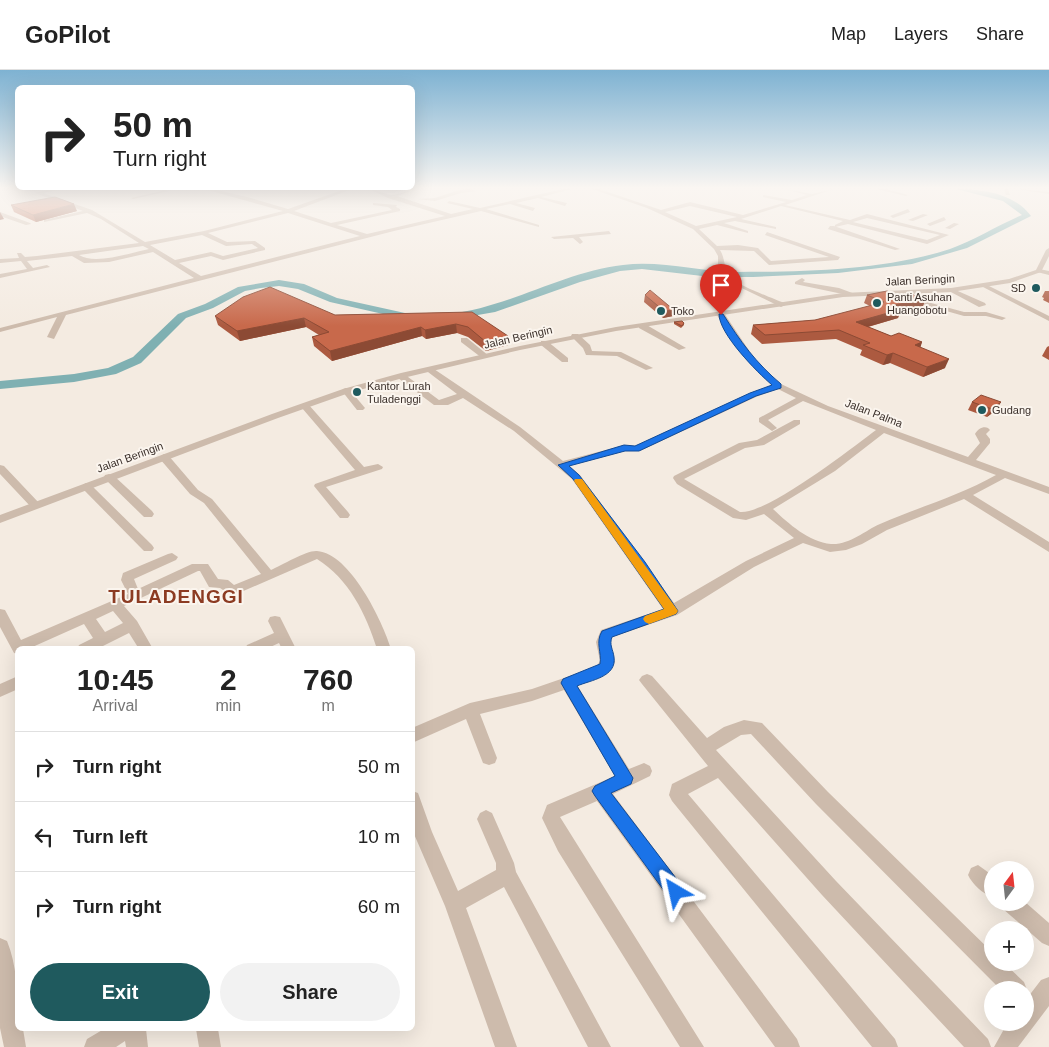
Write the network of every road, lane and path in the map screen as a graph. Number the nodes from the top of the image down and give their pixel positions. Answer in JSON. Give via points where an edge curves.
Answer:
{"nodes":[{"id":1,"x":128,"y":235,"type":"edge"},
{"id":2,"x":188,"y":235,"type":"edge"},
{"id":3,"x":206,"y":235,"type":"edge"},
{"id":4,"x":363,"y":235,"type":"edge"},
{"id":5,"x":373,"y":235,"type":"edge"},
{"id":6,"x":590,"y":235,"type":"edge"},
{"id":7,"x":702,"y":235,"type":"edge"},
{"id":8,"x":769,"y":235,"type":"edge"},
{"id":9,"x":851,"y":235,"type":"edge"},
{"id":10,"x":870,"y":235,"type":"edge"},
{"id":11,"x":903,"y":235,"type":"edge"},
{"id":12,"x":921,"y":235,"type":"edge"},
{"id":13,"x":946,"y":235,"type":"edge"},
{"id":14,"x":367,"y":236,"type":"junction"},
{"id":15,"x":574,"y":236,"type":"junction"},
{"id":16,"x":554,"y":237,"type":"dead end"},
{"id":17,"x":938,"y":238,"type":"junction"},
{"id":18,"x":891,"y":240,"type":"junction"},
{"id":19,"x":580,"y":242,"type":"dead end"},
{"id":20,"x":930,"y":242,"type":"junction"},
{"id":21,"x":143,"y":244,"type":"junction"},
{"id":22,"x":312,"y":244,"type":"dead end"},
{"id":23,"x":882,"y":244,"type":"junction"},
{"id":24,"x":322,"y":247,"type":"junction"},
{"id":25,"x":716,"y":248,"type":"junction"},
{"id":26,"x":896,"y":249,"type":"dead end"},
{"id":27,"x":906,"y":249,"type":"dead end"},
{"id":28,"x":154,"y":250,"type":"junction"},
{"id":29,"x":17,"y":252,"type":"dead end"},
{"id":30,"x":802,"y":252,"type":"dead end"},
{"id":31,"x":782,"y":253,"type":"dead end"},
{"id":32,"x":1048,"y":253,"type":"edge"},
{"id":33,"x":73,"y":254,"type":"junction"},
{"id":34,"x":24,"y":259,"type":"junction"},
{"id":35,"x":0,"y":261,"type":"edge"},
{"id":36,"x":814,"y":261,"type":"junction"},
{"id":37,"x":175,"y":262,"type":"junction"},
{"id":38,"x":262,"y":262,"type":"junction"},
{"id":39,"x":793,"y":262,"type":"junction"},
{"id":40,"x":47,"y":267,"type":"dead end"},
{"id":41,"x":274,"y":269,"type":"dead end"},
{"id":42,"x":31,"y":270,"type":"junction"},
{"id":43,"x":1039,"y":272,"type":"junction"},
{"id":44,"x":1049,"y":273,"type":"edge"},
{"id":45,"x":0,"y":276,"type":"edge"},
{"id":46,"x":199,"y":278,"type":"junction"},
{"id":47,"x":802,"y":280,"type":"dead end"},
{"id":48,"x":985,"y":286,"type":"junction"},
{"id":49,"x":951,"y":290,"type":"junction"},
{"id":50,"x":898,"y":292,"type":"junction"},
{"id":51,"x":852,"y":294,"type":"junction"},
{"id":52,"x":781,"y":304,"type":"junction"},
{"id":53,"x":982,"y":304,"type":"dead end"},
{"id":54,"x":63,"y":314,"type":"junction"},
{"id":55,"x":721,"y":315,"type":"junction"},
{"id":56,"x":1002,"y":318,"type":"dead end"},
{"id":57,"x":1049,"y":319,"type":"edge"},
{"id":58,"x":642,"y":326,"type":"junction"},
{"id":59,"x":0,"y":330,"type":"edge"},
{"id":60,"x":575,"y":336,"type":"junction"},
{"id":61,"x":51,"y":337,"type":"dead end"},
{"id":62,"x":464,"y":340,"type":"dead end"},
{"id":63,"x":544,"y":343,"type":"junction"},
{"id":64,"x":682,"y":348,"type":"dead end"},
{"id":65,"x":485,"y":356,"type":"junction"},
{"id":66,"x":565,"y":360,"type":"dead end"},
{"id":67,"x":648,"y":368,"type":"dead end"},
{"id":68,"x":428,"y":370,"type":"junction"},
{"id":69,"x":401,"y":376,"type":"junction"},
{"id":70,"x":778,"y":386,"type":"junction"},
{"id":71,"x":346,"y":391,"type":"junction"},
{"id":72,"x":463,"y":394,"type":"junction"},
{"id":73,"x":802,"y":398,"type":"junction"},
{"id":74,"x":305,"y":406,"type":"junction"},
{"id":75,"x":360,"y":408,"type":"dead end"},
{"id":76,"x":797,"y":422,"type":"dead end"},
{"id":77,"x":772,"y":428,"type":"dead end"},
{"id":78,"x":882,"y":430,"type":"junction"},
{"id":79,"x":985,"y":430,"type":"dead end"},
{"id":80,"x":164,"y":457,"type":"junction"},
{"id":81,"x":970,"y":461,"type":"junction"},
{"id":82,"x":562,"y":465,"type":"junction"},
{"id":83,"x":378,"y":467,"type":"dead end"},
{"id":84,"x":0,"y":468,"type":"edge"},
{"id":85,"x":362,"y":471,"type":"junction"},
{"id":86,"x":1005,"y":474,"type":"junction"},
{"id":87,"x":109,"y":477,"type":"junction"},
{"id":88,"x":86,"y":486,"type":"junction"},
{"id":89,"x":1049,"y":491,"type":"edge"},
{"id":90,"x":965,"y":495,"type":"junction"},
{"id":91,"x":35,"y":505,"type":"junction"},
{"id":92,"x":766,"y":509,"type":"junction"},
{"id":93,"x":148,"y":514,"type":"dead end"},
{"id":94,"x":344,"y":515,"type":"dead end"},
{"id":95,"x":0,"y":519,"type":"edge"},
{"id":96,"x":803,"y":538,"type":"junction"},
{"id":97,"x":148,"y":548,"type":"dead end"},
{"id":98,"x":1049,"y":548,"type":"edge"},
{"id":99,"x":172,"y":557,"type":"dead end"},
{"id":100,"x":270,"y":576,"type":"junction"},
{"id":101,"x":135,"y":595,"type":"junction"},
{"id":102,"x":114,"y":605,"type":"junction"},
{"id":103,"x":672,"y":611,"type":"junction"},
{"id":104,"x":0,"y":614,"type":"edge"},
{"id":105,"x":87,"y":617,"type":"junction"},
{"id":106,"x":276,"y":621,"type":"dead end"},
{"id":107,"x":132,"y":626,"type":"junction"},
{"id":108,"x":282,"y":635,"type":"junction"},
{"id":109,"x":102,"y":640,"type":"junction"},
{"id":110,"x":17,"y":646,"type":"edge"},
{"id":111,"x":22,"y":646,"type":"edge"},
{"id":112,"x":90,"y":646,"type":"edge"},
{"id":113,"x":144,"y":646,"type":"edge"},
{"id":114,"x":258,"y":646,"type":"edge"},
{"id":115,"x":288,"y":646,"type":"edge"},
{"id":116,"x":383,"y":646,"type":"edge"},
{"id":117,"x":647,"y":680,"type":"dead end"},
{"id":118,"x":568,"y":683,"type":"junction"},
{"id":119,"x":15,"y":684,"type":"edge"},
{"id":120,"x":0,"y":691,"type":"edge"},
{"id":121,"x":470,"y":710,"type":"junction"},
{"id":122,"x":415,"y":735,"type":"edge"},
{"id":123,"x":705,"y":748,"type":"junction"},
{"id":124,"x":489,"y":758,"type":"dead end"},
{"id":125,"x":720,"y":768,"type":"junction"},
{"id":126,"x":644,"y":771,"type":"dead end"},
{"id":127,"x":625,"y":778,"type":"junction"},
{"id":128,"x":600,"y":791,"type":"junction"},
{"id":129,"x":415,"y":808,"type":"edge"},
{"id":130,"x":486,"y":820,"type":"dead end"},
{"id":131,"x":508,"y":877,"type":"junction"},
{"id":132,"x":454,"y":904,"type":"junction"},
{"id":133,"x":1020,"y":911,"type":"edge"},
{"id":134,"x":1049,"y":936,"type":"edge"},
{"id":135,"x":0,"y":948,"type":"edge"},
{"id":136,"x":1007,"y":981,"type":"edge"},
{"id":137,"x":1049,"y":988,"type":"edge"},
{"id":138,"x":1034,"y":1004,"type":"edge"},
{"id":139,"x":6,"y":1013,"type":"edge"},
{"id":140,"x":121,"y":1031,"type":"edge"},
{"id":141,"x":135,"y":1031,"type":"edge"},
{"id":142,"x":207,"y":1031,"type":"edge"},
{"id":143,"x":1014,"y":1031,"type":"edge"},
{"id":144,"x":16,"y":1047,"type":"edge"},
{"id":145,"x":95,"y":1047,"type":"edge"},
{"id":146,"x":137,"y":1047,"type":"edge"},
{"id":147,"x":210,"y":1047,"type":"edge"},
{"id":148,"x":506,"y":1047,"type":"edge"},
{"id":149,"x":600,"y":1047,"type":"edge"},
{"id":150,"x":693,"y":1047,"type":"edge"},
{"id":151,"x":789,"y":1047,"type":"edge"},
{"id":152,"x":888,"y":1047,"type":"edge"},
{"id":153,"x":980,"y":1047,"type":"edge"},
{"id":154,"x":1004,"y":1047,"type":"edge"}],
"edges":[{"from":1,"to":21,"type":"street"},
{"from":2,"to":21,"type":"street"},
{"from":3,"to":37,"type":"street","via":[[226,244],[253,242],[263,248],[223,258],[211,254]]},
{"from":4,"to":14,"type":"street"},
{"from":5,"to":14,"type":"street"},
{"from":6,"to":15,"type":"street"},
{"from":7,"to":25,"type":"street"},
{"from":8,"to":36,"type":"street","via":[[838,258]]},
{"from":9,"to":23,"type":"street"},
{"from":10,"to":18,"type":"street"},
{"from":11,"to":20,"type":"street"},
{"from":12,"to":17,"type":"street"},
{"from":13,"to":17,"type":"street"},
{"from":14,"to":24,"type":"street"},
{"from":15,"to":16,"type":"street"},
{"from":15,"to":19,"type":"street"},
{"from":17,"to":20,"type":"street"},
{"from":18,"to":20,"type":"street","via":[[919,246]]},
{"from":18,"to":23,"type":"street"},
{"from":21,"to":28,"type":"street"},
{"from":21,"to":33,"type":"street"},
{"from":22,"to":24,"type":"street"},
{"from":23,"to":26,"type":"street"},
{"from":23,"to":27,"type":"street"},
{"from":24,"to":38,"type":"street"},
{"from":25,"to":39,"type":"street","via":[[756,250],[769,263]]},
{"from":25,"to":52,"type":"street","via":[[729,280]]},
{"from":28,"to":33,"type":"street","via":[[109,260],[84,261]]},
{"from":28,"to":37,"type":"street"},
{"from":29,"to":34,"type":"street"},
{"from":30,"to":36,"type":"street"},
{"from":31,"to":39,"type":"street"},
{"from":32,"to":43,"type":"street"},
{"from":33,"to":34,"type":"street"},
{"from":34,"to":35,"type":"street"},
{"from":34,"to":42,"type":"street"},
{"from":36,"to":39,"type":"street"},
{"from":37,"to":46,"type":"street"},
{"from":38,"to":41,"type":"street"},
{"from":38,"to":46,"type":"street"},
{"from":40,"to":42,"type":"street"},
{"from":42,"to":45,"type":"street"},
{"from":43,"to":44,"type":"street"},
{"from":43,"to":48,"type":"street","name":"Jalan Beringin"},
{"from":46,"to":54,"type":"street"},
{"from":47,"to":51,"type":"street","via":[[797,283]]},
{"from":48,"to":49,"type":"street","name":"Jalan Beringin"},
{"from":48,"to":57,"type":"street"},
{"from":49,"to":50,"type":"street","name":"Jalan Beringin"},
{"from":49,"to":53,"type":"street"},
{"from":50,"to":51,"type":"street","name":"Jalan Beringin"},
{"from":50,"to":56,"type":"street","via":[[929,306],[968,315],[986,314]]},
{"from":51,"to":52,"type":"street","name":"Jalan Beringin"},
{"from":52,"to":55,"type":"street","name":"Jalan Beringin"},
{"from":54,"to":59,"type":"street"},
{"from":54,"to":61,"type":"street"},
{"from":55,"to":58,"type":"street","name":"Jalan Beringin"},
{"from":55,"to":70,"type":"street","name":"Jalan Palma","via":[[747,356]]},
{"from":58,"to":60,"type":"street","name":"Jalan Beringin"},
{"from":58,"to":64,"type":"street"},
{"from":60,"to":63,"type":"street","name":"Jalan Beringin"},
{"from":60,"to":67,"type":"street","via":[[587,346],[589,353],[618,354]]},
{"from":62,"to":65,"type":"street"},
{"from":63,"to":65,"type":"street","name":"Jalan Beringin"},
{"from":63,"to":66,"type":"street"},
{"from":65,"to":68,"type":"street","name":"Jalan Beringin"},
{"from":68,"to":69,"type":"street","name":"Jalan Beringin"},
{"from":68,"to":72,"type":"street"},
{"from":69,"to":71,"type":"street","name":"Jalan Beringin"},
{"from":69,"to":72,"type":"street","via":[[437,403],[445,403]]},
{"from":70,"to":73,"type":"street","name":"Jalan Palma"},
{"from":70,"to":82,"type":"street","via":[[636,449],[624,448]]},
{"from":71,"to":74,"type":"street","name":"Jalan Beringin"},
{"from":71,"to":75,"type":"street"},
{"from":72,"to":82,"type":"street","via":[[517,429]]},
{"from":73,"to":77,"type":"street","via":[[762,420]]},
{"from":73,"to":78,"type":"street","name":"Jalan Palma"},
{"from":74,"to":80,"type":"street","name":"Jalan Beringin"},
{"from":74,"to":85,"type":"street"},
{"from":76,"to":92,"type":"street","via":[[760,443],[743,445],[678,478],[737,515],[746,516]]},
{"from":78,"to":81,"type":"street","name":"Jalan Palma"},
{"from":78,"to":92,"type":"street","via":[[832,468]]},
{"from":79,"to":81,"type":"street","via":[[980,434],[985,443]]},
{"from":80,"to":87,"type":"street","name":"Jalan Beringin"},
{"from":80,"to":100,"type":"street","via":[[194,492],[208,501]]},
{"from":81,"to":86,"type":"street","name":"Jalan Palma"},
{"from":82,"to":103,"type":"street","via":[[576,477]]},
{"from":83,"to":85,"type":"street"},
{"from":84,"to":91,"type":"street"},
{"from":85,"to":94,"type":"street","via":[[319,486]]},
{"from":86,"to":89,"type":"street","name":"Jalan Palma"},
{"from":86,"to":90,"type":"street","via":[[981,490]]},
{"from":87,"to":88,"type":"street","name":"Jalan Beringin"},
{"from":87,"to":93,"type":"street"},
{"from":88,"to":91,"type":"street","name":"Jalan Beringin"},
{"from":88,"to":97,"type":"street"},
{"from":90,"to":96,"type":"street","via":[[881,528],[851,544],[825,547]]},
{"from":90,"to":98,"type":"street"},
{"from":91,"to":95,"type":"street","name":"Jalan Beringin"},
{"from":92,"to":96,"type":"street"},
{"from":96,"to":103,"type":"street","via":[[750,564]]},
{"from":99,"to":101,"type":"street","via":[[128,576]]},
{"from":100,"to":101,"type":"street","via":[[232,591],[223,583],[214,584],[204,567],[199,566]]},
{"from":100,"to":116,"type":"street","via":[[312,556],[322,556],[352,584],[372,616]]},
{"from":101,"to":102,"type":"street"},
{"from":102,"to":105,"type":"street"},
{"from":102,"to":107,"type":"street"},
{"from":103,"to":118,"type":"street","via":[[606,634],[606,667]]},
{"from":104,"to":110,"type":"street"},
{"from":105,"to":109,"type":"street"},
{"from":105,"to":111,"type":"street"},
{"from":106,"to":108,"type":"street"},
{"from":107,"to":109,"type":"street"},
{"from":107,"to":113,"type":"street"},
{"from":108,"to":114,"type":"street"},
{"from":108,"to":115,"type":"street"},
{"from":109,"to":112,"type":"street"},
{"from":117,"to":123,"type":"street"},
{"from":118,"to":121,"type":"street"},
{"from":118,"to":127,"type":"street"},
{"from":119,"to":120,"type":"street"},
{"from":121,"to":122,"type":"street"},
{"from":121,"to":124,"type":"street"},
{"from":123,"to":125,"type":"street"},
{"from":123,"to":136,"type":"street","via":[[742,727],[756,728]]},
{"from":125,"to":152,"type":"street","via":[[678,790],[678,795]]},
{"from":125,"to":153,"type":"street","via":[[828,888]]},
{"from":126,"to":127,"type":"street"},
{"from":127,"to":128,"type":"street"},
{"from":128,"to":150,"type":"street","via":[[553,811],[550,818]]},
{"from":128,"to":151,"type":"street"},
{"from":129,"to":132,"type":"street"},
{"from":130,"to":131,"type":"street"},
{"from":131,"to":132,"type":"street"},
{"from":131,"to":149,"type":"street"},
{"from":132,"to":148,"type":"street"},
{"from":133,"to":134,"type":"street"},
{"from":135,"to":139,"type":"street"},
{"from":137,"to":138,"type":"street"},
{"from":139,"to":144,"type":"street"},
{"from":140,"to":145,"type":"street"},
{"from":141,"to":146,"type":"street"},
{"from":142,"to":147,"type":"street"},
{"from":143,"to":154,"type":"street"}]}
